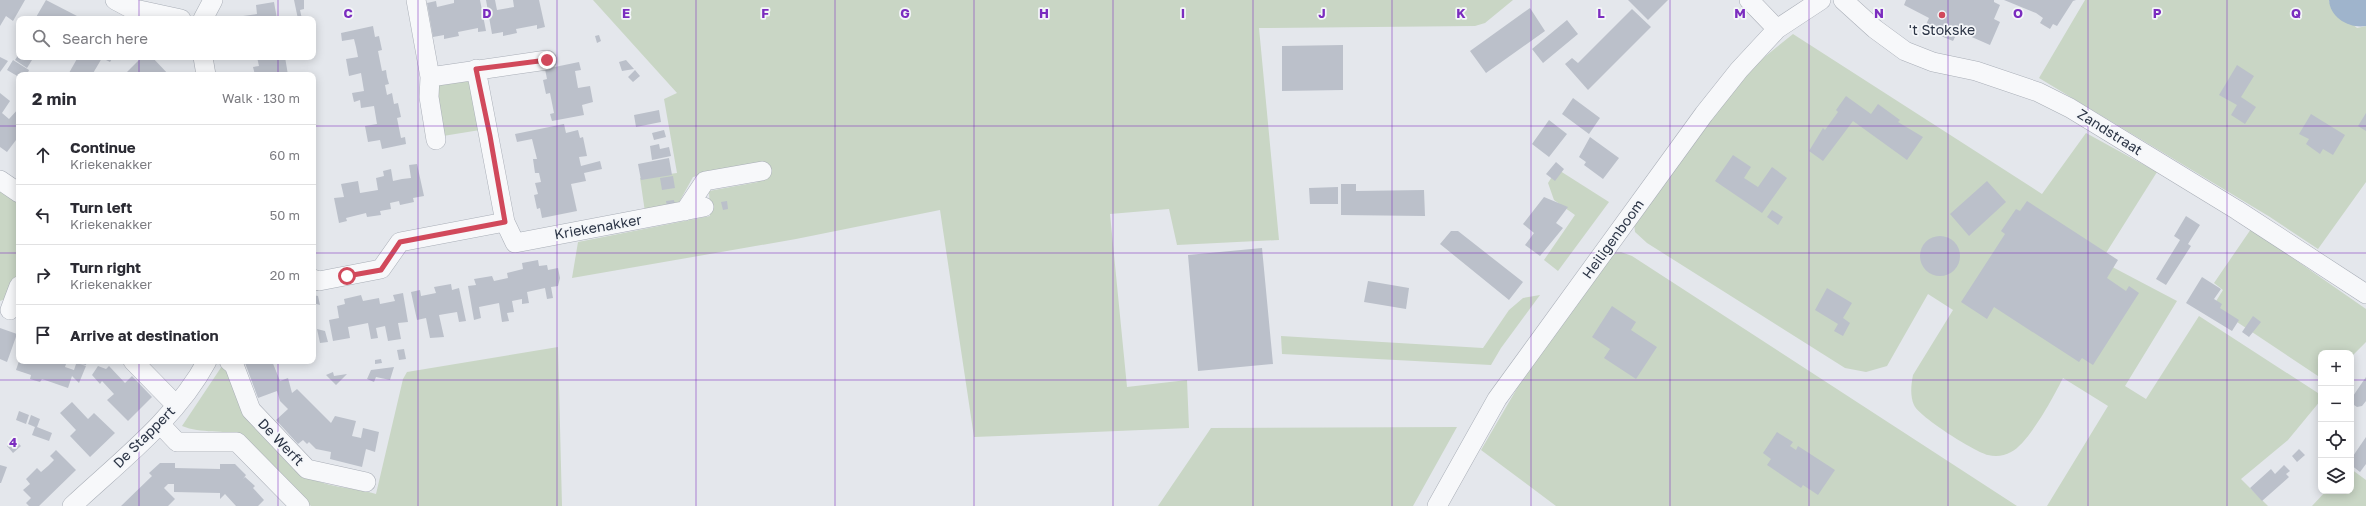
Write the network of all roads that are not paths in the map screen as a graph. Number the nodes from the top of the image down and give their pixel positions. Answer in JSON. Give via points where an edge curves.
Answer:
{"nodes":[{"id":1,"x":115,"y":0,"type":"edge"},
{"id":2,"x":213,"y":0,"type":"edge"},
{"id":3,"x":416,"y":0,"type":"edge"},
{"id":4,"x":1750,"y":0,"type":"edge"},
{"id":5,"x":1821,"y":0,"type":"edge"},
{"id":6,"x":1843,"y":0,"type":"edge"},
{"id":7,"x":167,"y":16,"type":"edge"},
{"id":8,"x":205,"y":16,"type":"edge"},
{"id":9,"x":1777,"y":29,"type":"junction"},
{"id":10,"x":204,"y":60,"type":"edge"},
{"id":11,"x":547,"y":60,"type":"dead end"},
{"id":12,"x":476,"y":69,"type":"junction"},
{"id":13,"x":206,"y":72,"type":"edge"},
{"id":14,"x":430,"y":77,"type":"junction"},
{"id":15,"x":436,"y":140,"type":"dead end"},
{"id":16,"x":762,"y":170,"type":"dead end"},
{"id":17,"x":0,"y":180,"type":"edge"},
{"id":18,"x":16,"y":191,"type":"edge"},
{"id":19,"x":704,"y":207,"type":"dead end"},
{"id":20,"x":685,"y":211,"type":"junction"},
{"id":21,"x":505,"y":222,"type":"junction"},
{"id":22,"x":316,"y":280,"type":"edge"},
{"id":23,"x":16,"y":294,"type":"edge"},
{"id":24,"x":2366,"y":294,"type":"edge"},
{"id":25,"x":10,"y":310,"type":"edge"},
{"id":26,"x":136,"y":364,"type":"edge"},
{"id":27,"x":205,"y":364,"type":"edge"},
{"id":28,"x":234,"y":364,"type":"edge"},
{"id":29,"x":176,"y":405,"type":"junction"},
{"id":30,"x":160,"y":424,"type":"junction"},
{"id":31,"x":366,"y":482,"type":"dead end"},
{"id":32,"x":72,"y":506,"type":"edge"},
{"id":33,"x":300,"y":506,"type":"edge"},
{"id":34,"x":1437,"y":506,"type":"edge"}],
"edges":[{"from":1,"to":7,"type":"street","via":[[130,8]]},
{"from":2,"to":8,"type":"street"},
{"from":3,"to":14,"type":"street"},
{"from":4,"to":9,"type":"street"},
{"from":5,"to":9,"type":"street","name":"Heiligenboom"},
{"from":6,"to":24,"type":"street","name":"Zandstraat","via":[[1875,29],[1905,51],[1933,62],[1976,71],[2038,92],[2070,108],[2237,210]]},
{"from":9,"to":34,"type":"street","name":"Heiligenboom","via":[[1738,70],[1704,114],[1497,399]]},
{"from":10,"to":13,"type":"street"},
{"from":11,"to":12,"type":"street"},
{"from":12,"to":14,"type":"street"},
{"from":12,"to":21,"type":"street","name":"Kriekenakker"},
{"from":14,"to":15,"type":"street","via":[[429,97]]},
{"from":16,"to":20,"type":"street","via":[[706,181]]},
{"from":17,"to":18,"type":"street"},
{"from":19,"to":20,"type":"street","name":"Kriekenakker"},
{"from":20,"to":21,"type":"street","name":"Kriekenakker","via":[[515,243]]},
{"from":21,"to":22,"type":"street","via":[[400,242],[381,270]]},
{"from":23,"to":25,"type":"street"},
{"from":26,"to":29,"type":"street"},
{"from":27,"to":29,"type":"street","name":"De Stappert","via":[[197,380]]},
{"from":28,"to":31,"type":"street","name":"De Werft","via":[[251,410],[307,469]]},
{"from":29,"to":30,"type":"street","name":"De Stappert"},
{"from":30,"to":32,"type":"street","name":"De Stappert"},
{"from":30,"to":33,"type":"street","via":[[176,442],[237,442]]}]}
